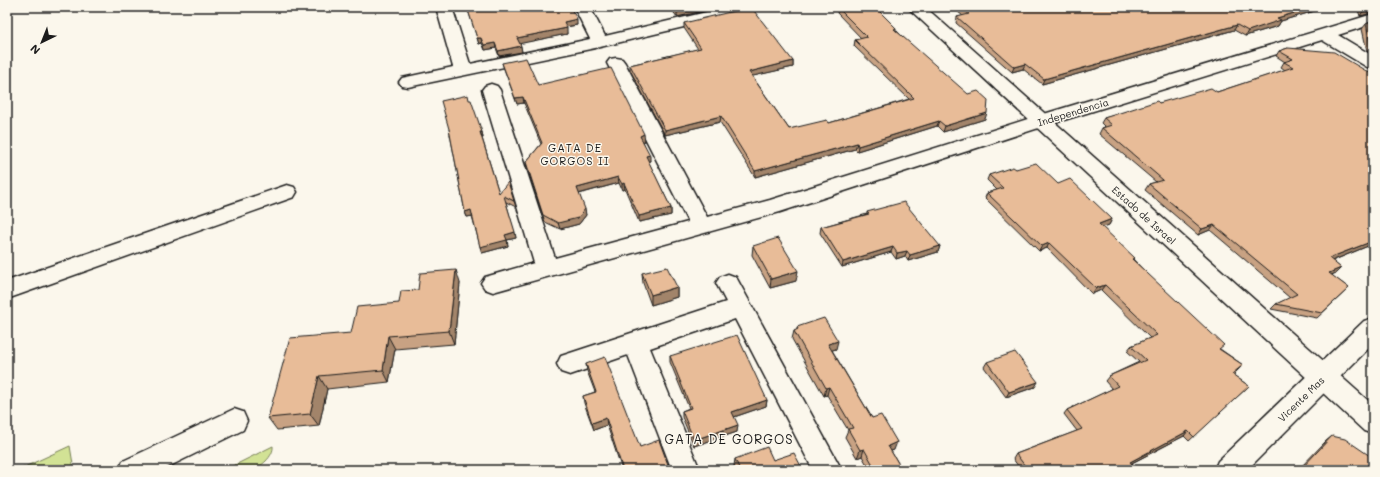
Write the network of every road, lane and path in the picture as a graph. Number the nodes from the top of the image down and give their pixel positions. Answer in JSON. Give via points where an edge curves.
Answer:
{"nodes":[{"id":1,"x":444,"y":7,"type":"edge"},
{"id":2,"x":582,"y":7,"type":"edge"},
{"id":3,"x":749,"y":7,"type":"edge"},
{"id":4,"x":915,"y":7,"type":"edge"},
{"id":5,"x":1373,"y":19,"type":"edge"},
{"id":6,"x":1324,"y":34,"type":"junction"},
{"id":7,"x":600,"y":42,"type":"junction"},
{"id":8,"x":616,"y":63,"type":"dead end"},
{"id":9,"x":1373,"y":63,"type":"edge"},
{"id":10,"x":463,"y":71,"type":"junction"},
{"id":11,"x":408,"y":82,"type":"dead end"},
{"id":12,"x":491,"y":90,"type":"dead end"},
{"id":13,"x":1041,"y":121,"type":"junction"},
{"id":14,"x":287,"y":192,"type":"dead end"},
{"id":15,"x":701,"y":227,"type":"junction"},
{"id":16,"x":547,"y":269,"type":"junction"},
{"id":17,"x":493,"y":283,"type":"dead end"},
{"id":18,"x":728,"y":283,"type":"dead end"},
{"id":19,"x":7,"y":290,"type":"edge"},
{"id":20,"x":741,"y":307,"type":"junction"},
{"id":21,"x":1373,"y":328,"type":"edge"},
{"id":22,"x":635,"y":342,"type":"junction"},
{"id":23,"x":570,"y":364,"type":"dead end"},
{"id":24,"x":1323,"y":377,"type":"junction"},
{"id":25,"x":234,"y":421,"type":"dead end"},
{"id":26,"x":1373,"y":422,"type":"edge"},
{"id":27,"x":133,"y":470,"type":"edge"},
{"id":28,"x":686,"y":470,"type":"edge"},
{"id":29,"x":828,"y":470,"type":"edge"},
{"id":30,"x":1228,"y":470,"type":"edge"}],
"edges":[{"from":1,"to":10,"type":"street"},
{"from":2,"to":7,"type":"street"},
{"from":3,"to":7,"type":"street"},
{"from":4,"to":13,"type":"street","name":"Estado de Israel"},
{"from":5,"to":6,"type":"street","name":"Independencia"},
{"from":6,"to":9,"type":"street"},
{"from":6,"to":13,"type":"street","name":"Independencia"},
{"from":7,"to":10,"type":"street"},
{"from":8,"to":15,"type":"street"},
{"from":10,"to":11,"type":"street"},
{"from":12,"to":16,"type":"street"},
{"from":13,"to":15,"type":"street","name":"Independencia","via":[[773,207]]},
{"from":13,"to":24,"type":"street","name":"Estado de Israel"},
{"from":14,"to":19,"type":"street"},
{"from":15,"to":16,"type":"street","name":"Independencia"},
{"from":16,"to":17,"type":"street","name":"Independencia"},
{"from":18,"to":20,"type":"street"},
{"from":20,"to":22,"type":"street"},
{"from":20,"to":29,"type":"street"},
{"from":21,"to":24,"type":"street","name":"Vicente Mas"},
{"from":22,"to":23,"type":"street"},
{"from":22,"to":28,"type":"street"},
{"from":24,"to":26,"type":"street","name":"Estado de Israel"},
{"from":24,"to":30,"type":"street","name":"Vicente Mas"},
{"from":25,"to":27,"type":"street"}]}
